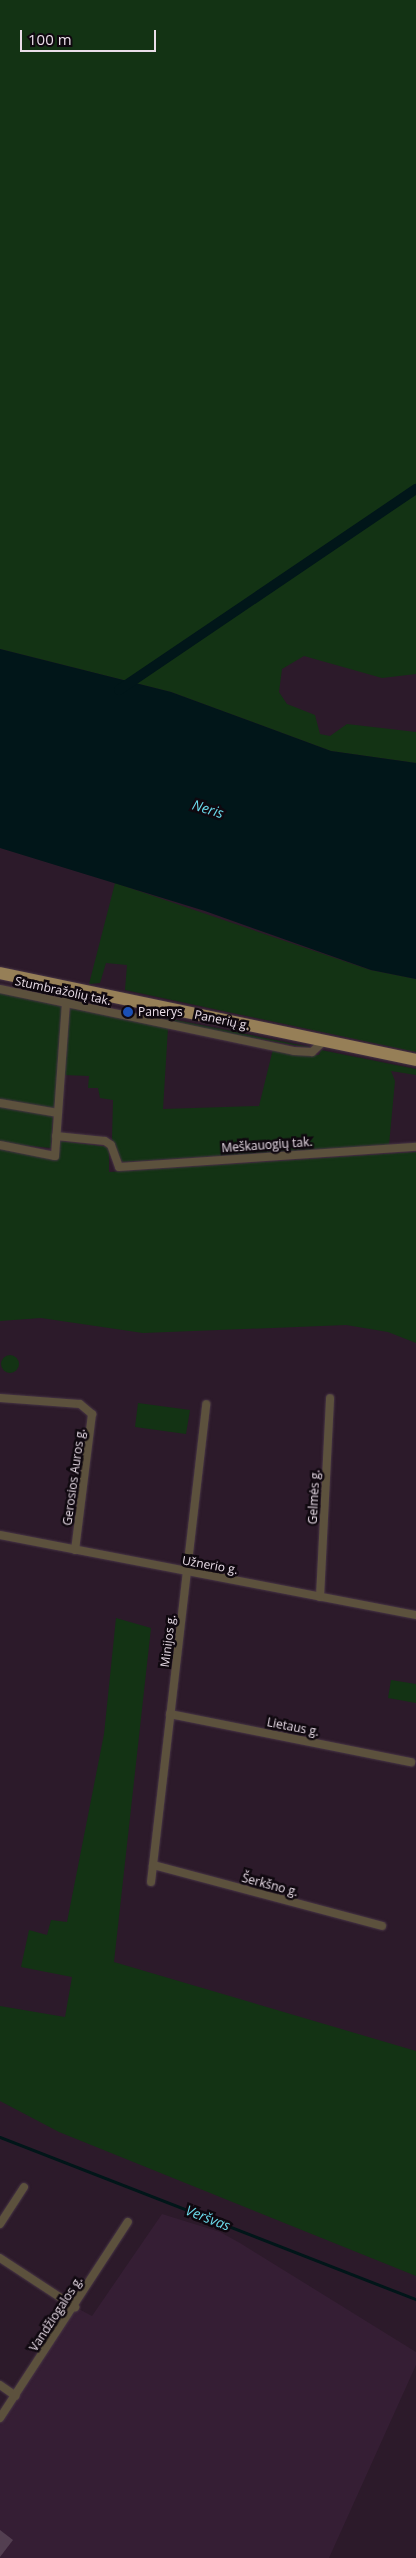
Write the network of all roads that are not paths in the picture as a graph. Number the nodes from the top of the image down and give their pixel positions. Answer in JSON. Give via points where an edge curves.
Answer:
{"nodes":[{"id":1,"x":0,"y":973,"type":"edge"},
{"id":2,"x":67,"y":988,"type":"junction"},
{"id":3,"x":0,"y":989,"type":"edge"},
{"id":4,"x":68,"y":1003,"type":"junction"},
{"id":5,"x":324,"y":1042,"type":"junction"},
{"id":6,"x":416,"y":1060,"type":"edge"},
{"id":7,"x":0,"y":1103,"type":"edge"},
{"id":8,"x":58,"y":1113,"type":"junction"},
{"id":9,"x":56,"y":1136,"type":"junction"},
{"id":10,"x":0,"y":1145,"type":"edge"},
{"id":11,"x":416,"y":1148,"type":"edge"},
{"id":12,"x":0,"y":1398,"type":"edge"},
{"id":13,"x":330,"y":1398,"type":"dead end"},
{"id":14,"x":206,"y":1404,"type":"dead end"},
{"id":15,"x":0,"y":1535,"type":"edge"},
{"id":16,"x":75,"y":1550,"type":"junction"},
{"id":17,"x":188,"y":1572,"type":"junction"},
{"id":18,"x":320,"y":1597,"type":"junction"},
{"id":19,"x":416,"y":1615,"type":"edge"},
{"id":20,"x":170,"y":1714,"type":"junction"},
{"id":21,"x":411,"y":1762,"type":"dead end"},
{"id":22,"x":153,"y":1865,"type":"junction"},
{"id":23,"x":151,"y":1882,"type":"dead end"},
{"id":24,"x":382,"y":1926,"type":"dead end"},
{"id":25,"x":24,"y":2187,"type":"dead end"},
{"id":26,"x":128,"y":2222,"type":"dead end"},
{"id":27,"x":0,"y":2224,"type":"edge"},
{"id":28,"x":0,"y":2258,"type":"edge"},
{"id":29,"x":75,"y":2307,"type":"junction"},
{"id":30,"x":0,"y":2385,"type":"edge"},
{"id":31,"x":16,"y":2396,"type":"junction"},
{"id":32,"x":0,"y":2418,"type":"edge"}],
"edges":[{"from":1,"to":2,"type":"main road","name":"Panerių g."},
{"from":2,"to":4,"type":"street"},
{"from":2,"to":5,"type":"main road","name":"Panerių g."},
{"from":3,"to":4,"type":"street","name":"Stumbražolių tak."},
{"from":4,"to":5,"type":"street","name":"Stumbražolių tak.","via":[[294,1051],[312,1052]]},
{"from":4,"to":8,"type":"street"},
{"from":5,"to":6,"type":"main road","name":"Panerių g."},
{"from":7,"to":8,"type":"street"},
{"from":8,"to":9,"type":"street"},
{"from":9,"to":10,"type":"street","via":[[55,1156]]},
{"from":9,"to":11,"type":"street","name":"Meškauogių tak.","via":[[106,1141],[111,1145],[119,1167]]},
{"from":12,"to":16,"type":"street","name":"Gerosios Auros g.","via":[[80,1404],[92,1414]]},
{"from":13,"to":18,"type":"street","name":"Gelmės g."},
{"from":14,"to":17,"type":"street","name":"Minijos g."},
{"from":15,"to":16,"type":"street","name":"Užnerio g."},
{"from":16,"to":17,"type":"street","name":"Užnerio g."},
{"from":17,"to":18,"type":"street","name":"Užnerio g."},
{"from":17,"to":20,"type":"street","name":"Minijos g."},
{"from":18,"to":19,"type":"street","name":"Užnerio g."},
{"from":20,"to":21,"type":"street","name":"Lietaus g."},
{"from":20,"to":22,"type":"street","name":"Minijos g."},
{"from":22,"to":23,"type":"street","name":"Minijos g."},
{"from":22,"to":24,"type":"street","name":"Šerkšno g."},
{"from":25,"to":27,"type":"street"},
{"from":26,"to":29,"type":"street","name":"Vandžiogalos g."},
{"from":28,"to":29,"type":"street"},
{"from":29,"to":31,"type":"street","name":"Vandžiogalos g."},
{"from":30,"to":31,"type":"street"},
{"from":31,"to":32,"type":"street","name":"Vandžiogalos g."}]}
